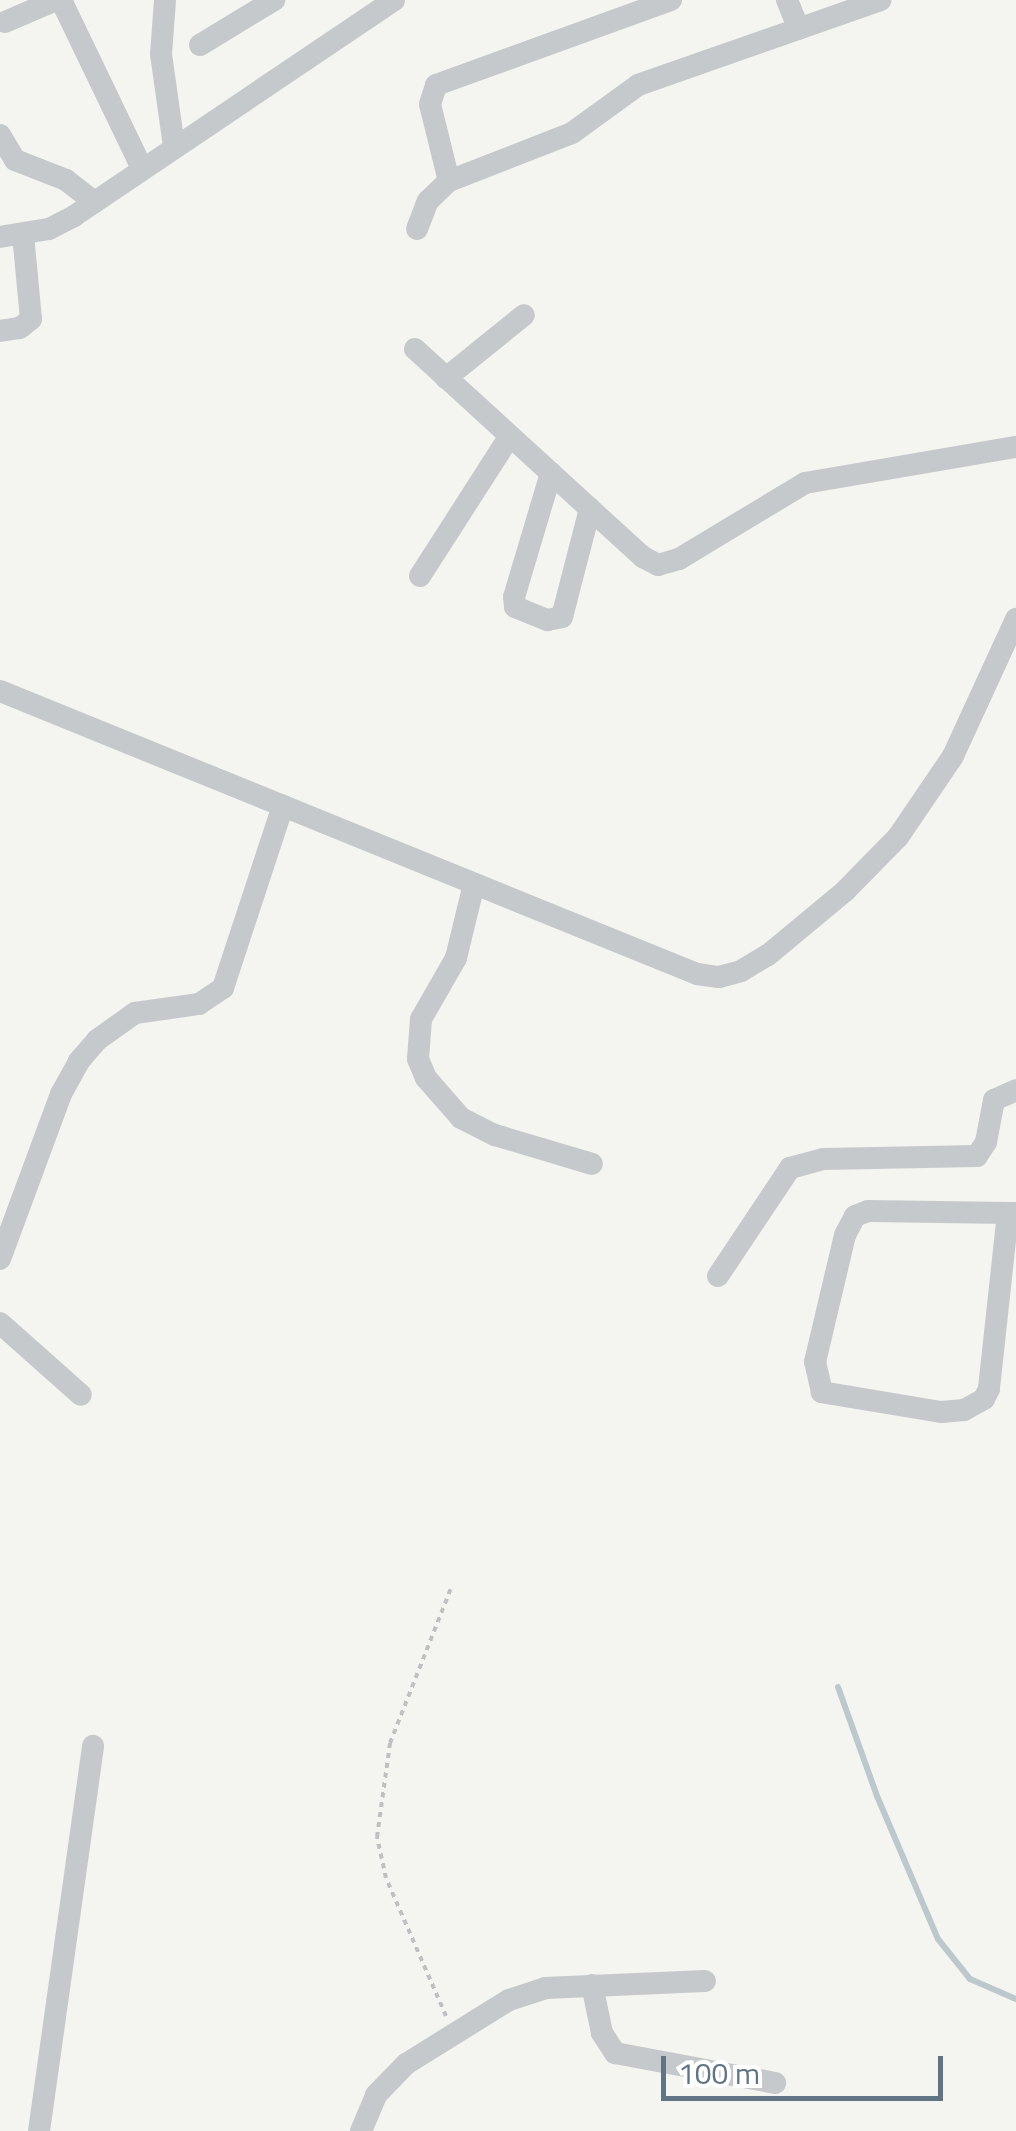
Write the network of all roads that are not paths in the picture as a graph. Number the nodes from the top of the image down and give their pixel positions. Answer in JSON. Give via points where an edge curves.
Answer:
{"nodes":[{"id":1,"x":59,"y":0,"type":"edge"},
{"id":2,"x":165,"y":0,"type":"edge"},
{"id":3,"x":274,"y":0,"type":"edge"},
{"id":4,"x":671,"y":0,"type":"edge"},
{"id":5,"x":787,"y":0,"type":"edge"},
{"id":6,"x":881,"y":0,"type":"edge"},
{"id":7,"x":388,"y":2,"type":"edge"},
{"id":8,"x":5,"y":22,"type":"dead end"},
{"id":9,"x":799,"y":30,"type":"junction"},
{"id":10,"x":200,"y":45,"type":"dead end"},
{"id":11,"x":0,"y":136,"type":"edge"},
{"id":12,"x":174,"y":148,"type":"junction"},
{"id":13,"x":142,"y":168,"type":"junction"},
{"id":14,"x":449,"y":181,"type":"junction"},
{"id":15,"x":94,"y":202,"type":"junction"},
{"id":16,"x":416,"y":229,"type":"dead end"},
{"id":17,"x":12,"y":236,"type":"edge"},
{"id":18,"x":524,"y":316,"type":"dead end"},
{"id":19,"x":0,"y":331,"type":"edge"},
{"id":20,"x":415,"y":350,"type":"dead end"},
{"id":21,"x":446,"y":378,"type":"junction"},
{"id":22,"x":510,"y":436,"type":"junction"},
{"id":23,"x":1016,"y":447,"type":"edge"},
{"id":24,"x":551,"y":473,"type":"junction"},
{"id":25,"x":590,"y":509,"type":"junction"},
{"id":26,"x":420,"y":576,"type":"dead end"},
{"id":27,"x":1016,"y":619,"type":"edge"},
{"id":28,"x":0,"y":692,"type":"edge"},
{"id":29,"x":283,"y":806,"type":"junction"},
{"id":30,"x":474,"y":884,"type":"junction"},
{"id":31,"x":1016,"y":1090,"type":"edge"},
{"id":32,"x":592,"y":1164,"type":"dead end"},
{"id":33,"x":1012,"y":1213,"type":"edge"},
{"id":34,"x":0,"y":1259,"type":"edge"},
{"id":35,"x":718,"y":1276,"type":"dead end"},
{"id":36,"x":0,"y":1323,"type":"edge"},
{"id":37,"x":81,"y":1395,"type":"dead end"},
{"id":38,"x":93,"y":1746,"type":"dead end"},
{"id":39,"x":705,"y":1981,"type":"dead end"},
{"id":40,"x":592,"y":1985,"type":"junction"},
{"id":41,"x":775,"y":2082,"type":"dead end"},
{"id":42,"x":39,"y":2131,"type":"edge"},
{"id":43,"x":361,"y":2131,"type":"edge"}],
"edges":[{"from":1,"to":8,"type":"street"},
{"from":1,"to":13,"type":"street"},
{"from":2,"to":12,"type":"street","via":[[161,54]]},
{"from":3,"to":10,"type":"street"},
{"from":4,"to":14,"type":"street","via":[[436,84],[430,104]]},
{"from":5,"to":9,"type":"street"},
{"from":6,"to":9,"type":"street"},
{"from":7,"to":12,"type":"street"},
{"from":9,"to":14,"type":"street","via":[[638,85],[572,133]]},
{"from":11,"to":15,"type":"street","via":[[23,165],[53,174]]},
{"from":12,"to":13,"type":"street"},
{"from":13,"to":15,"type":"street"},
{"from":14,"to":16,"type":"street","via":[[428,201]]},
{"from":15,"to":17,"type":"street","via":[[61,224]]},
{"from":17,"to":19,"type":"street","via":[[31,319]]},
{"from":18,"to":21,"type":"street"},
{"from":20,"to":21,"type":"street"},
{"from":21,"to":22,"type":"street"},
{"from":22,"to":24,"type":"street"},
{"from":22,"to":26,"type":"street"},
{"from":23,"to":25,"type":"street","via":[[805,484],[667,564],[650,562]]},
{"from":24,"to":25,"type":"street"},
{"from":24,"to":25,"type":"street","via":[[516,606],[547,620],[562,617]]},
{"from":27,"to":30,"type":"street","via":[[978,706],[898,837],[846,892],[741,971],[697,974]]},
{"from":28,"to":29,"type":"street"},
{"from":29,"to":30,"type":"street"},
{"from":29,"to":34,"type":"street","via":[[222,988],[199,1004],[136,1013],[79,1061]]},
{"from":30,"to":32,"type":"street","via":[[456,958],[420,1019],[418,1059],[426,1078],[461,1118]]},
{"from":31,"to":35,"type":"street","via":[[994,1100],[986,1142],[976,1156],[823,1160],[790,1168]]},
{"from":33,"to":33,"type":"street","via":[[984,1399],[941,1412],[822,1392],[815,1362],[855,1216]]},
{"from":36,"to":37,"type":"street"},
{"from":38,"to":42,"type":"street"},
{"from":39,"to":40,"type":"street"},
{"from":40,"to":41,"type":"street","via":[[602,2033],[615,2053]]},
{"from":40,"to":43,"type":"street","via":[[530,1992],[454,2034],[388,2080]]}]}
